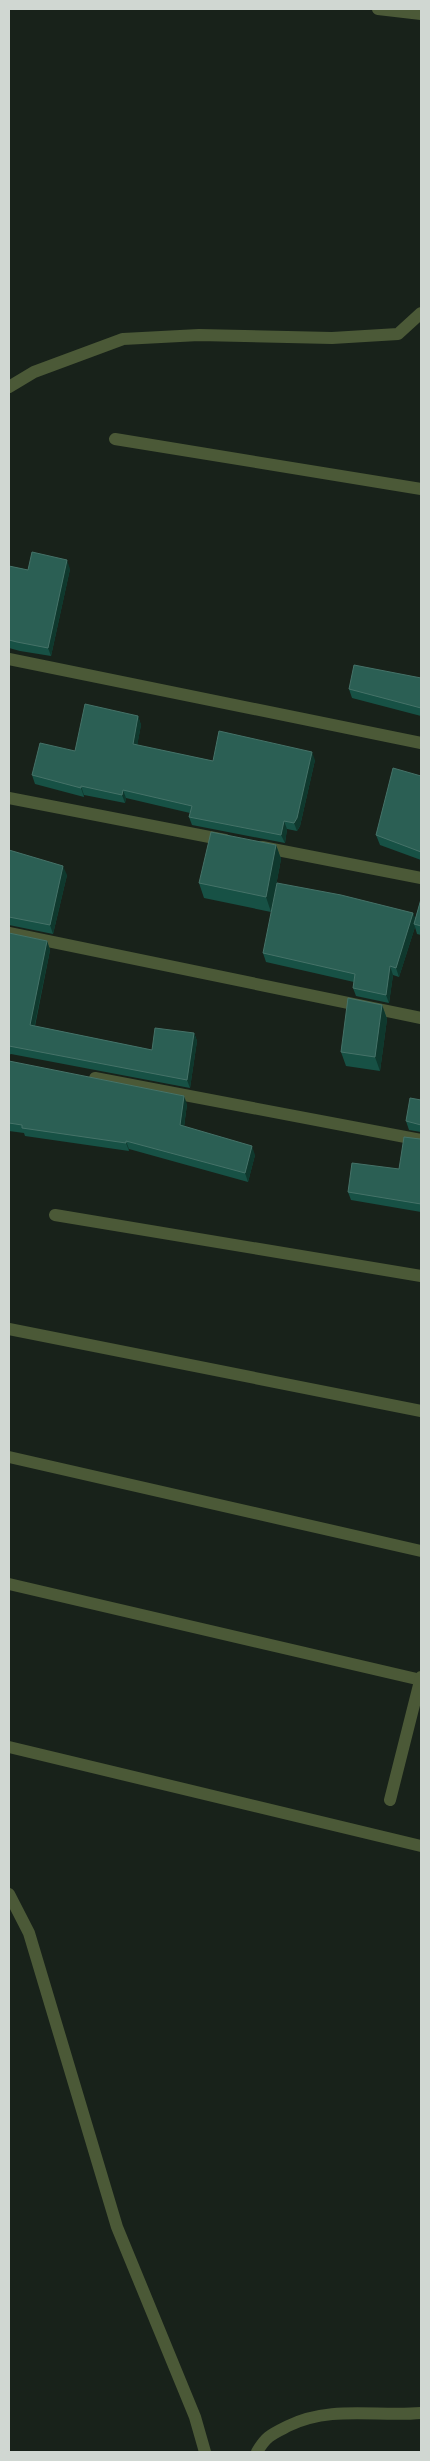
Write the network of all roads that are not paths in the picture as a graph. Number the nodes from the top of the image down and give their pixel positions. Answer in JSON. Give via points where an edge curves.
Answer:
{"nodes":[{"id":1,"x":378,"y":9,"type":"edge"},
{"id":2,"x":421,"y":14,"type":"edge"},
{"id":3,"x":421,"y":313,"type":"edge"},
{"id":4,"x":9,"y":387,"type":"edge"},
{"id":5,"x":115,"y":439,"type":"dead end"},
{"id":6,"x":421,"y":489,"type":"edge"},
{"id":7,"x":9,"y":659,"type":"edge"},
{"id":8,"x":421,"y":743,"type":"edge"},
{"id":9,"x":9,"y":798,"type":"edge"},
{"id":10,"x":421,"y":878,"type":"edge"},
{"id":11,"x":9,"y":933,"type":"edge"},
{"id":12,"x":421,"y":1018,"type":"edge"},
{"id":13,"x":78,"y":1075,"type":"edge"},
{"id":14,"x":421,"y":1140,"type":"edge"},
{"id":15,"x":55,"y":1215,"type":"dead end"},
{"id":16,"x":421,"y":1276,"type":"edge"},
{"id":17,"x":9,"y":1329,"type":"edge"},
{"id":18,"x":421,"y":1411,"type":"edge"},
{"id":19,"x":9,"y":1457,"type":"edge"},
{"id":20,"x":421,"y":1551,"type":"edge"},
{"id":21,"x":9,"y":1584,"type":"edge"},
{"id":22,"x":421,"y":1679,"type":"edge"},
{"id":23,"x":9,"y":1747,"type":"edge"},
{"id":24,"x":390,"y":1800,"type":"dead end"},
{"id":25,"x":421,"y":1846,"type":"edge"},
{"id":26,"x":9,"y":1894,"type":"edge"},
{"id":27,"x":421,"y":2413,"type":"edge"},
{"id":28,"x":205,"y":2452,"type":"edge"},
{"id":29,"x":257,"y":2452,"type":"edge"}],
"edges":[{"from":1,"to":2,"type":"street"},
{"from":3,"to":4,"type":"street","via":[[398,334],[332,338],[199,335],[123,338],[34,372]]},
{"from":5,"to":6,"type":"street"},
{"from":7,"to":8,"type":"street"},
{"from":9,"to":10,"type":"street"},
{"from":11,"to":12,"type":"street"},
{"from":13,"to":14,"type":"street"},
{"from":15,"to":16,"type":"street"},
{"from":17,"to":18,"type":"street"},
{"from":19,"to":20,"type":"street"},
{"from":21,"to":22,"type":"street"},
{"from":22,"to":24,"type":"street"},
{"from":23,"to":25,"type":"street"},
{"from":26,"to":28,"type":"street","via":[[29,1933],[117,2227],[195,2417]]},
{"from":27,"to":29,"type":"street","via":[[340,2412],[303,2419],[265,2438]]}]}
